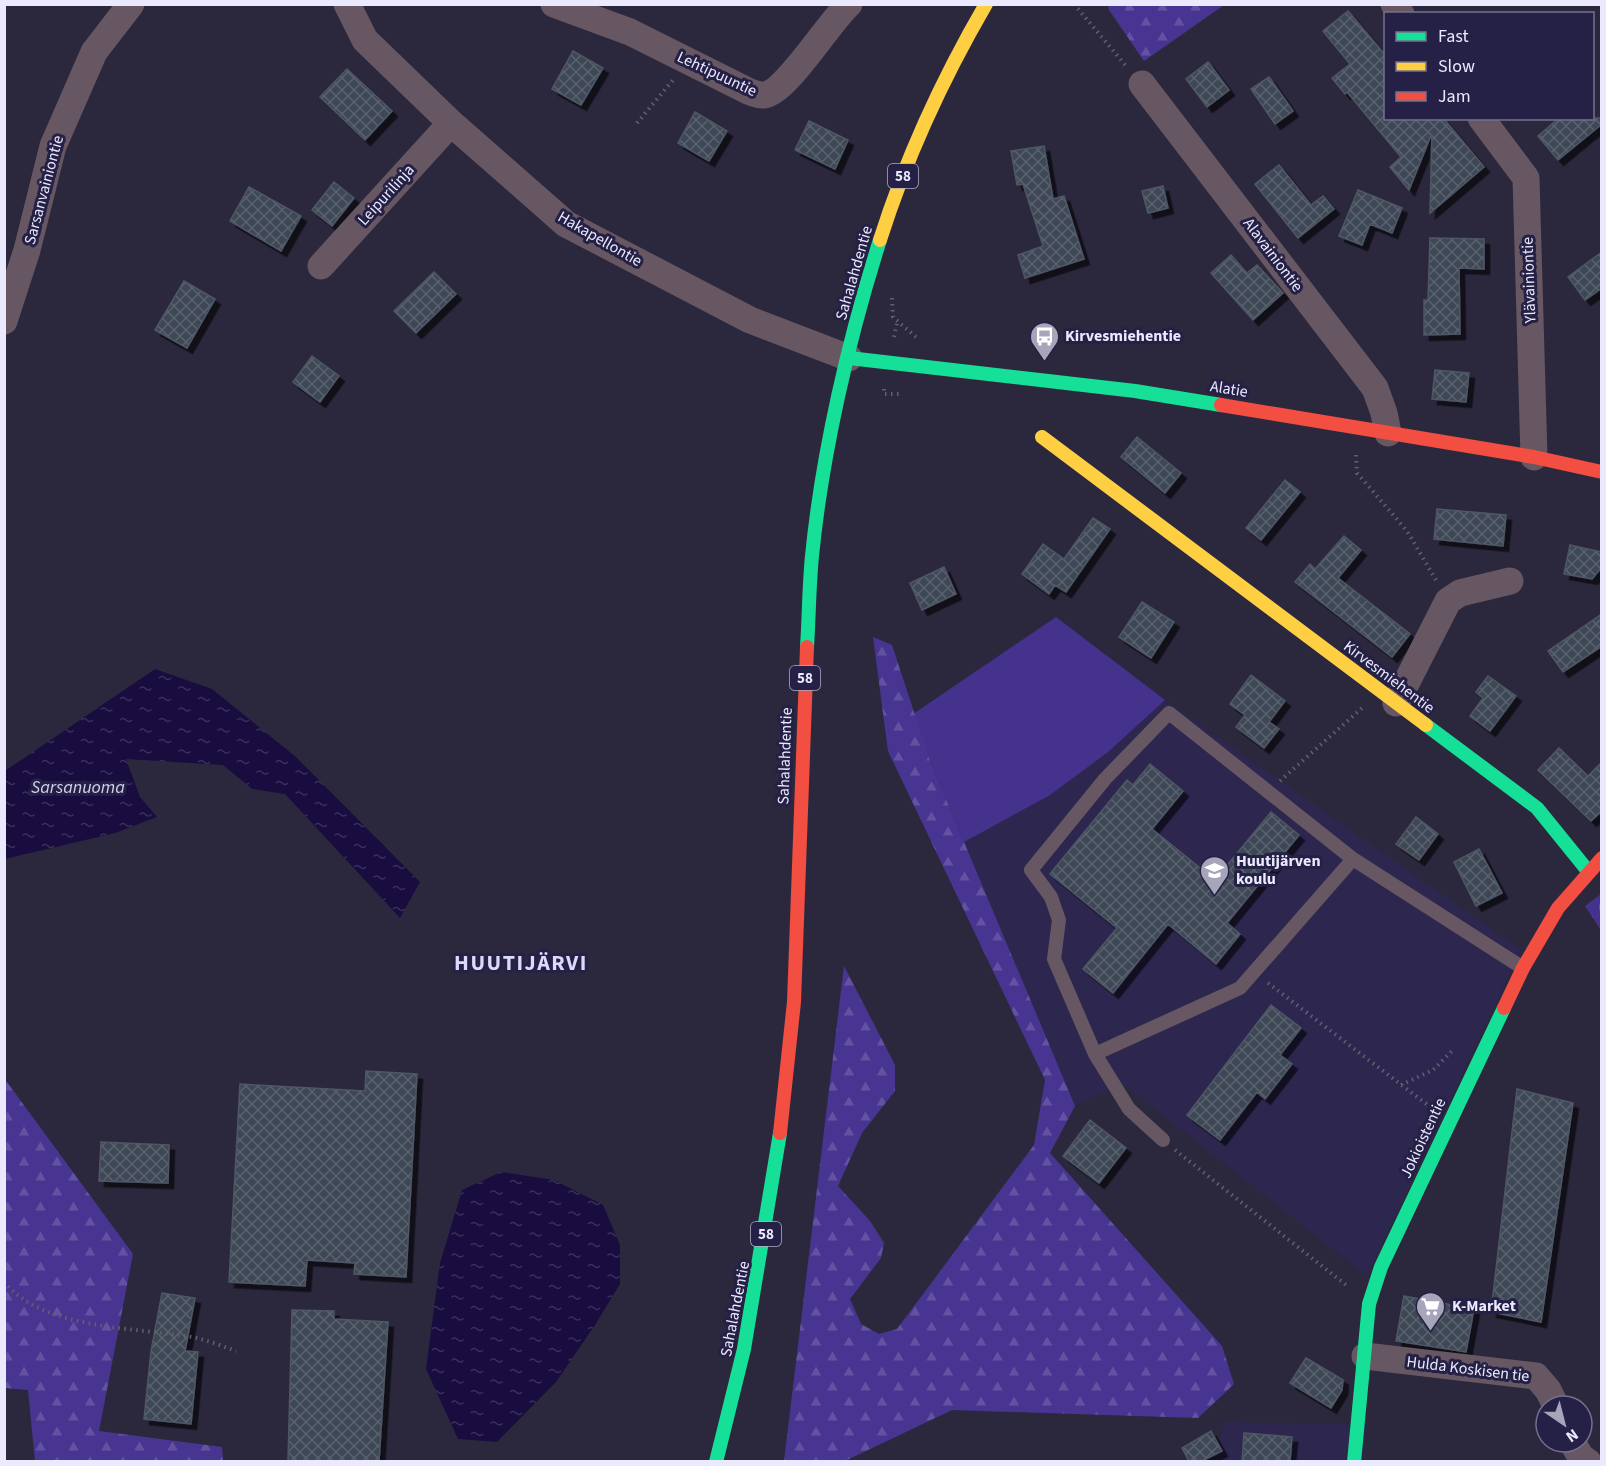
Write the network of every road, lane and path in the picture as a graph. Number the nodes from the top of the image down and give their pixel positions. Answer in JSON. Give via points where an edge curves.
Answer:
{"nodes":[{"id":1,"x":131,"y":4,"type":"edge"},
{"id":2,"x":347,"y":4,"type":"edge"},
{"id":3,"x":554,"y":4,"type":"edge"},
{"id":4,"x":849,"y":4,"type":"edge"},
{"id":5,"x":986,"y":4,"type":"edge"},
{"id":6,"x":1074,"y":4,"type":"edge"},
{"id":7,"x":689,"y":62,"type":"junction"},
{"id":8,"x":1142,"y":84,"type":"joint"},
{"id":9,"x":1482,"y":120,"type":"edge"},
{"id":10,"x":451,"y":123,"type":"junction"},
{"id":11,"x":637,"y":123,"type":"dead end"},
{"id":12,"x":321,"y":266,"type":"dead end"},
{"id":13,"x":4,"y":321,"type":"edge"},
{"id":14,"x":849,"y":358,"type":"junction"},
{"id":15,"x":1355,"y":426,"type":"junction"},
{"id":16,"x":1388,"y":433,"type":"junction"},
{"id":17,"x":1042,"y":436,"type":"dead end"},
{"id":18,"x":1534,"y":457,"type":"junction"},
{"id":19,"x":1602,"y":472,"type":"edge"},
{"id":20,"x":1510,"y":580,"type":"dead end"},
{"id":21,"x":1448,"y":601,"type":"junction"},
{"id":22,"x":1388,"y":697,"type":"junction"},
{"id":23,"x":1268,"y":792,"type":"junction"},
{"id":24,"x":1602,"y":858,"type":"edge"},
{"id":25,"x":1353,"y":859,"type":"junction"},
{"id":26,"x":1588,"y":871,"type":"junction"},
{"id":27,"x":1522,"y":968,"type":"junction"},
{"id":28,"x":1254,"y":973,"type":"junction"},
{"id":29,"x":1095,"y":1054,"type":"junction"},
{"id":30,"x":1449,"y":1121,"type":"junction"},
{"id":31,"x":1163,"y":1140,"type":"joint"},
{"id":32,"x":4,"y":1282,"type":"edge"},
{"id":33,"x":1369,"y":1304,"type":"junction"},
{"id":34,"x":236,"y":1351,"type":"dead end"},
{"id":35,"x":1365,"y":1356,"type":"junction"},
{"id":36,"x":1550,"y":1394,"type":"edge"},
{"id":37,"x":716,"y":1461,"type":"edge"},
{"id":38,"x":1354,"y":1461,"type":"edge"}],
"edges":[{"from":1,"to":13,"type":"street","name":"Sarsanvainiontie","via":[[94,52],[53,146],[27,250]]},
{"from":2,"to":10,"type":"street","name":"Hakapellontie","via":[[364,40]]},
{"from":3,"to":7,"type":"street","name":"Lehtipuuntie","via":[[630,32]]},
{"from":4,"to":7,"type":"street","name":"Lehtipuuntie","via":[[774,92],[750,92]]},
{"from":5,"to":14,"type":"street","name":"Sahalahdentie","number":"58","via":[[955,57],[892,202],[865,286]]},
{"from":6,"to":8,"type":"path"},
{"from":7,"to":11,"type":"path"},
{"from":8,"to":16,"type":"street","name":"Alavainiontie","via":[[1375,388]]},
{"from":9,"to":18,"type":"street","name":"Ylävainiontie","via":[[1526,178]]},
{"from":10,"to":12,"type":"street","name":"Leipurilinja"},
{"from":10,"to":14,"type":"street","name":"Hakapellontie","via":[[566,224],[750,320]]},
{"from":14,"to":15,"type":"street","name":"Alatie","via":[[1135,391]]},
{"from":14,"to":37,"type":"street","name":"Sahalahdentie","number":"58","via":[[826,459],[812,555],[794,1002],[779,1145],[744,1349]]},
{"from":15,"to":16,"type":"street","name":"Alatie"},
{"from":15,"to":21,"type":"path","via":[[1357,473],[1407,531]]},
{"from":16,"to":18,"type":"street","name":"Alatie"},
{"from":17,"to":22,"type":"street","name":"Kirvesmiehentie"},
{"from":18,"to":19,"type":"street","name":"Alatie"},
{"from":20,"to":21,"type":"street","via":[[1460,593]]},
{"from":21,"to":22,"type":"street"},
{"from":22,"to":23,"type":"path"},
{"from":22,"to":26,"type":"street","name":"Kirvesmiehentie","via":[[1537,808]]},
{"from":23,"to":25,"type":"lane"},
{"from":23,"to":29,"type":"lane","via":[[1169,713],[1105,779],[1031,870],[1051,897],[1059,920],[1054,959]]},
{"from":24,"to":26,"type":"street","name":"Jokioistentie"},
{"from":25,"to":27,"type":"lane"},
{"from":25,"to":28,"type":"lane"},
{"from":26,"to":27,"type":"street","name":"Jokioistentie","via":[[1557,908]]},
{"from":27,"to":30,"type":"street","name":"Jokioistentie"},
{"from":28,"to":29,"type":"lane","via":[[1240,988]]},
{"from":28,"to":30,"type":"path"},
{"from":29,"to":31,"type":"lane","via":[[1129,1108]]},
{"from":30,"to":33,"type":"street","name":"Jokioistentie","via":[[1381,1268]]},
{"from":31,"to":33,"type":"path"},
{"from":32,"to":34,"type":"path","via":[[47,1313],[195,1338]]},
{"from":33,"to":35,"type":"street","name":"Jokioistentie"},
{"from":35,"to":36,"type":"street","name":"Hulda Koskisen tie","via":[[1536,1377]]},
{"from":35,"to":38,"type":"street","name":"Jokioistentie"}]}
